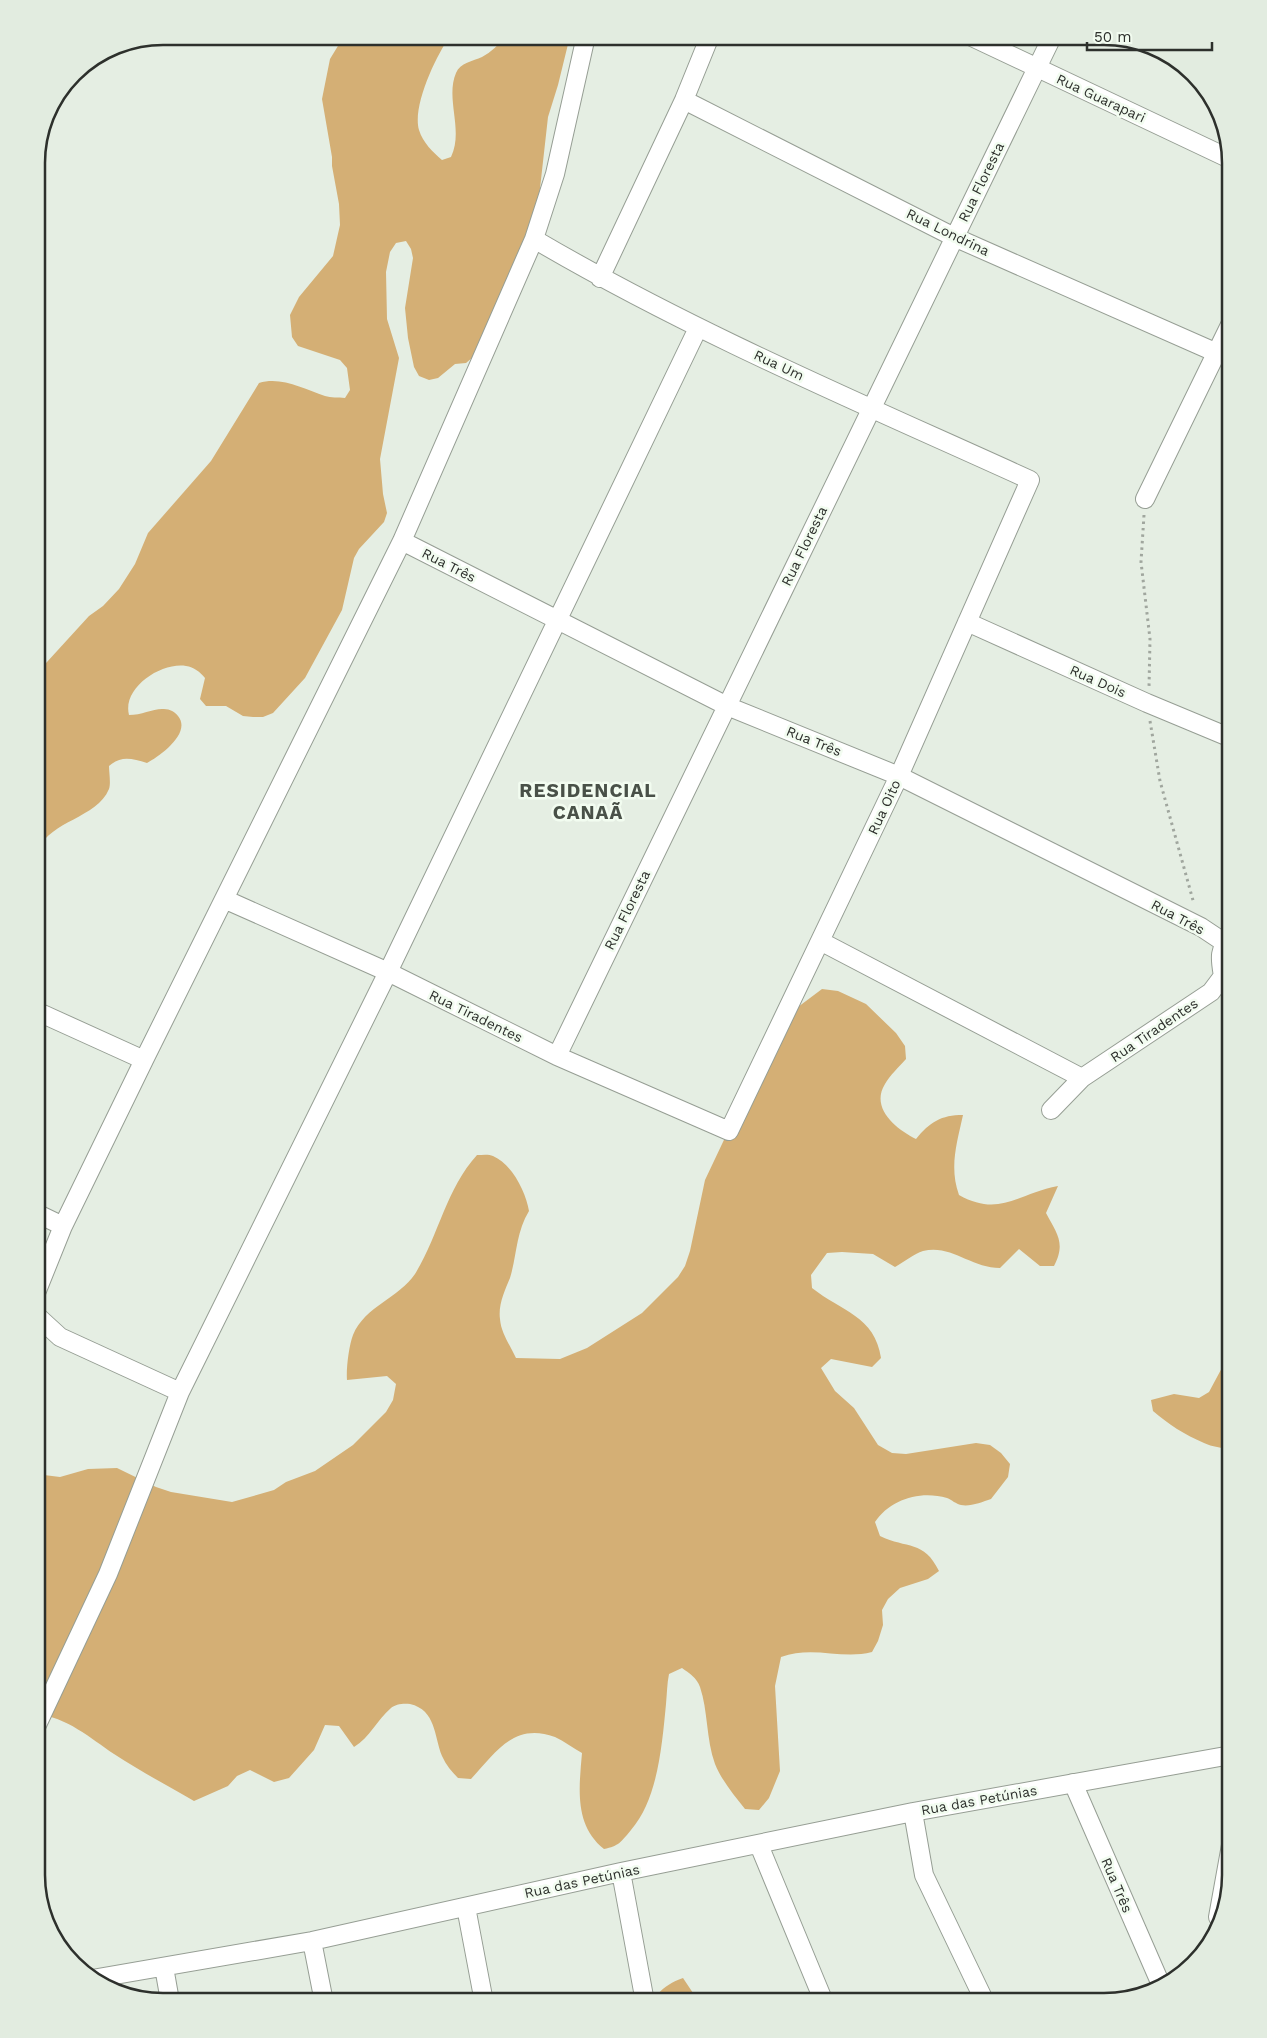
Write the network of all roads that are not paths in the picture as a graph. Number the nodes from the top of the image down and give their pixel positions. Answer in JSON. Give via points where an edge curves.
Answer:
{"nodes":[{"id":1,"x":584,"y":45,"type":"edge"},
{"id":2,"x":706,"y":45,"type":"edge"},
{"id":3,"x":990,"y":45,"type":"edge"},
{"id":4,"x":1048,"y":45,"type":"edge"},
{"id":5,"x":1036,"y":68,"type":"junction"},
{"id":6,"x":684,"y":100,"type":"junction"},
{"id":7,"x":1222,"y":155,"type":"edge"},
{"id":8,"x":954,"y":237,"type":"junction"},
{"id":9,"x":534,"y":239,"type":"junction"},
{"id":10,"x":600,"y":278,"type":"junction"},
{"id":11,"x":698,"y":328,"type":"junction"},
{"id":12,"x":1222,"y":341,"type":"edge"},
{"id":13,"x":1216,"y":353,"type":"junction"},
{"id":14,"x":871,"y":408,"type":"junction"},
{"id":15,"x":1030,"y":480,"type":"joint"},
{"id":16,"x":1145,"y":499,"type":"dead end"},
{"id":17,"x":402,"y":541,"type":"junction"},
{"id":18,"x":556,"y":620,"type":"junction"},
{"id":19,"x":967,"y":622,"type":"junction"},
{"id":20,"x":727,"y":706,"type":"junction"},
{"id":21,"x":1222,"y":734,"type":"edge"},
{"id":22,"x":898,"y":776,"type":"junction"},
{"id":23,"x":224,"y":898,"type":"junction"},
{"id":24,"x":1222,"y":936,"type":"edge"},
{"id":25,"x":820,"y":942,"type":"junction"},
{"id":26,"x":1222,"y":950,"type":"edge"},
{"id":27,"x":1222,"y":969,"type":"edge"},
{"id":28,"x":388,"y":972,"type":"junction"},
{"id":29,"x":1222,"y":977,"type":"edge"},
{"id":30,"x":45,"y":1015,"type":"edge"},
{"id":31,"x":557,"y":1056,"type":"junction"},
{"id":32,"x":144,"y":1060,"type":"junction"},
{"id":33,"x":1082,"y":1078,"type":"junction"},
{"id":34,"x":1051,"y":1110,"type":"dead end"},
{"id":35,"x":729,"y":1131,"type":"joint"},
{"id":36,"x":45,"y":1217,"type":"edge"},
{"id":37,"x":63,"y":1226,"type":"junction"},
{"id":38,"x":45,"y":1271,"type":"edge"},
{"id":39,"x":45,"y":1323,"type":"edge"},
{"id":40,"x":180,"y":1392,"type":"junction"},
{"id":41,"x":45,"y":1708,"type":"edge"},
{"id":42,"x":1222,"y":1757,"type":"edge"},
{"id":43,"x":1073,"y":1783,"type":"junction"},
{"id":44,"x":913,"y":1812,"type":"junction"},
{"id":45,"x":759,"y":1844,"type":"junction"},
{"id":46,"x":621,"y":1872,"type":"junction"},
{"id":47,"x":466,"y":1907,"type":"junction"},
{"id":48,"x":312,"y":1941,"type":"junction"},
{"id":49,"x":164,"y":1967,"type":"junction"},
{"id":50,"x":105,"y":1978,"type":"edge"},
{"id":51,"x":1159,"y":1979,"type":"edge"},
{"id":52,"x":168,"y":1993,"type":"edge"},
{"id":53,"x":322,"y":1993,"type":"edge"},
{"id":54,"x":482,"y":1993,"type":"edge"},
{"id":55,"x":643,"y":1993,"type":"edge"},
{"id":56,"x":820,"y":1993,"type":"edge"},
{"id":57,"x":981,"y":1993,"type":"edge"}],
"edges":[{"from":1,"to":9,"type":"street","via":[[554,174]]},
{"from":2,"to":6,"type":"street"},
{"from":3,"to":5,"type":"street","name":"Rua Guarapari"},
{"from":4,"to":5,"type":"street","name":"Rua Floresta"},
{"from":5,"to":7,"type":"street","name":"Rua Guarapari"},
{"from":5,"to":8,"type":"street","name":"Rua Floresta"},
{"from":6,"to":8,"type":"street","name":"Rua Londrina"},
{"from":6,"to":10,"type":"street"},
{"from":8,"to":13,"type":"street","name":"Rua Londrina"},
{"from":8,"to":14,"type":"street","name":"Rua Floresta"},
{"from":9,"to":10,"type":"street","name":"Rua Um"},
{"from":9,"to":17,"type":"street"},
{"from":10,"to":11,"type":"street","name":"Rua Um"},
{"from":11,"to":14,"type":"street","name":"Rua Um"},
{"from":11,"to":18,"type":"street"},
{"from":12,"to":13,"type":"street"},
{"from":13,"to":16,"type":"street"},
{"from":14,"to":15,"type":"street","name":"Rua Um"},
{"from":14,"to":20,"type":"street","name":"Rua Floresta"},
{"from":15,"to":19,"type":"street","name":"Rua Oito"},
{"from":17,"to":18,"type":"street","name":"Rua Três"},
{"from":17,"to":23,"type":"street"},
{"from":18,"to":20,"type":"street","name":"Rua Três"},
{"from":18,"to":28,"type":"street"},
{"from":19,"to":21,"type":"street","name":"Rua Dois"},
{"from":19,"to":22,"type":"street","name":"Rua Oito"},
{"from":20,"to":22,"type":"street","name":"Rua Três"},
{"from":20,"to":31,"type":"street","name":"Rua Floresta"},
{"from":22,"to":24,"type":"street","name":"Rua Três"},
{"from":22,"to":25,"type":"street","name":"Rua Oito"},
{"from":23,"to":28,"type":"street","name":"Rua Tiradentes"},
{"from":23,"to":32,"type":"street"},
{"from":25,"to":33,"type":"street"},
{"from":25,"to":35,"type":"street","name":"Rua Oito"},
{"from":26,"to":27,"type":"street","name":"Rua Tiradentes"},
{"from":28,"to":31,"type":"street","name":"Rua Tiradentes"},
{"from":28,"to":40,"type":"street"},
{"from":29,"to":33,"type":"street","name":"Rua Tiradentes","via":[[1211,992]]},
{"from":30,"to":32,"type":"street"},
{"from":31,"to":35,"type":"street","name":"Rua Tiradentes"},
{"from":32,"to":37,"type":"street"},
{"from":33,"to":34,"type":"street","name":"Rua Tiradentes"},
{"from":36,"to":37,"type":"street"},
{"from":37,"to":38,"type":"street"},
{"from":39,"to":40,"type":"street","via":[[60,1337]]},
{"from":40,"to":41,"type":"street","via":[[108,1574]]},
{"from":42,"to":43,"type":"street","name":"Rua das Petúnias"},
{"from":43,"to":44,"type":"street","name":"Rua das Petúnias"},
{"from":43,"to":51,"type":"street","name":"Rua Três"},
{"from":44,"to":45,"type":"street","name":"Rua das Petúnias"},
{"from":44,"to":57,"type":"street","via":[[924,1874]]},
{"from":45,"to":46,"type":"street","name":"Rua das Petúnias"},
{"from":45,"to":56,"type":"street"},
{"from":46,"to":47,"type":"street","name":"Rua das Petúnias"},
{"from":46,"to":55,"type":"street"},
{"from":47,"to":48,"type":"street","name":"Rua das Petúnias"},
{"from":47,"to":54,"type":"street"},
{"from":48,"to":49,"type":"street","name":"Rua das Petúnias"},
{"from":48,"to":53,"type":"street"},
{"from":49,"to":50,"type":"street","name":"Rua das Petúnias"},
{"from":49,"to":52,"type":"street"}]}
